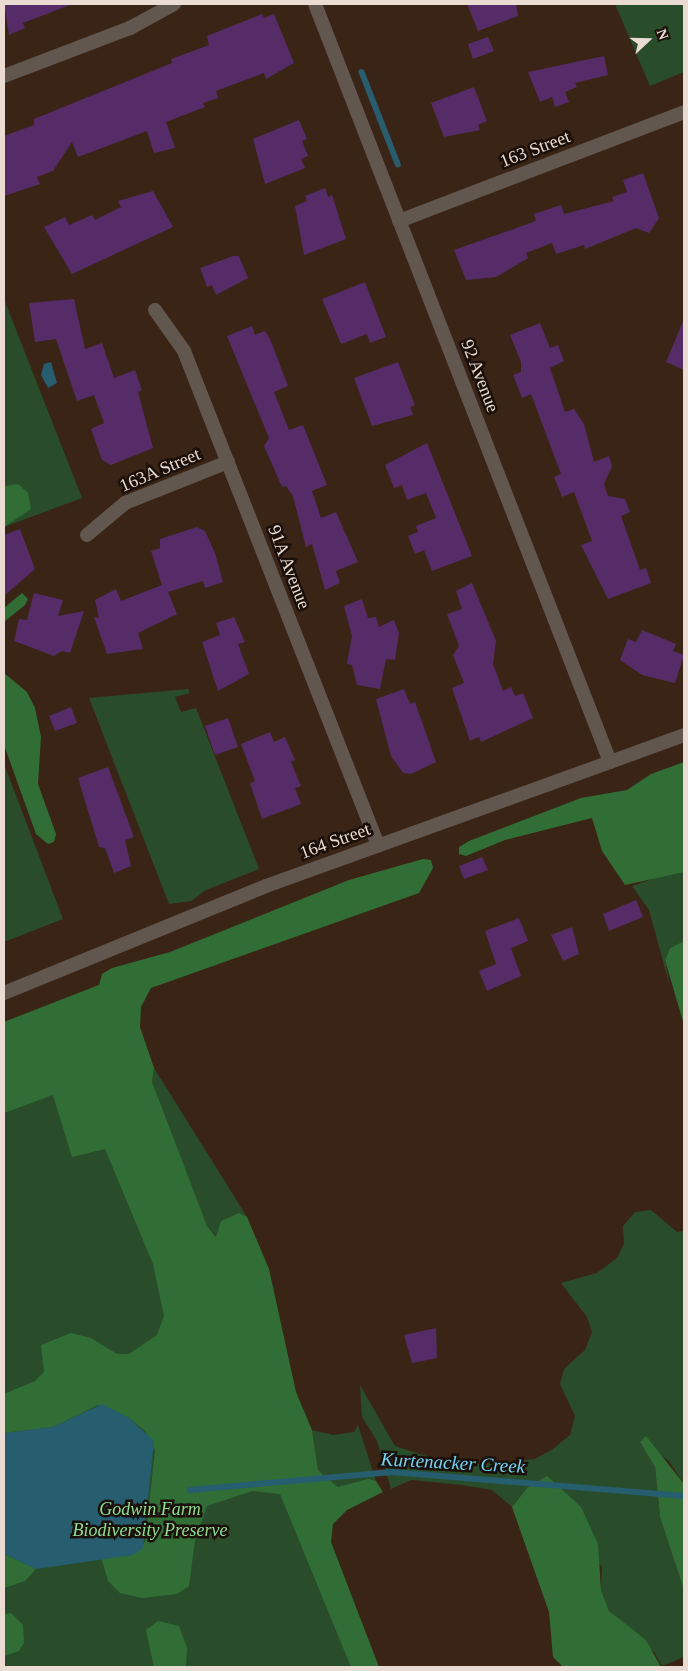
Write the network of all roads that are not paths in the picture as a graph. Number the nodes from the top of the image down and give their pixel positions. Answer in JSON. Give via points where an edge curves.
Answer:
{"nodes":[{"id":1,"x":174,"y":4,"type":"edge"},
{"id":2,"x":315,"y":4,"type":"edge"},
{"id":3,"x":4,"y":76,"type":"edge"},
{"id":4,"x":684,"y":112,"type":"edge"},
{"id":5,"x":399,"y":221,"type":"junction"},
{"id":6,"x":155,"y":310,"type":"dead end"},
{"id":7,"x":228,"y":462,"type":"junction"},
{"id":8,"x":87,"y":536,"type":"dead end"},
{"id":9,"x":684,"y":735,"type":"edge"},
{"id":10,"x":610,"y":762,"type":"junction"},
{"id":11,"x":378,"y":845,"type":"junction"},
{"id":12,"x":4,"y":993,"type":"edge"}],
"edges":[{"from":1,"to":3,"type":"street","via":[[130,28]]},
{"from":2,"to":5,"type":"street","name":"92 Avenue"},
{"from":4,"to":5,"type":"street","name":"163 Street"},
{"from":5,"to":10,"type":"street","name":"92 Avenue"},
{"from":6,"to":7,"type":"street","name":"91A Avenue","via":[[184,351]]},
{"from":7,"to":8,"type":"street","name":"163A Street","via":[[124,503]]},
{"from":7,"to":11,"type":"street","name":"91A Avenue"},
{"from":9,"to":10,"type":"street","name":"164 Street"},
{"from":10,"to":11,"type":"street","name":"164 Street"},
{"from":11,"to":12,"type":"street","name":"164 Street","via":[[137,936]]}]}
